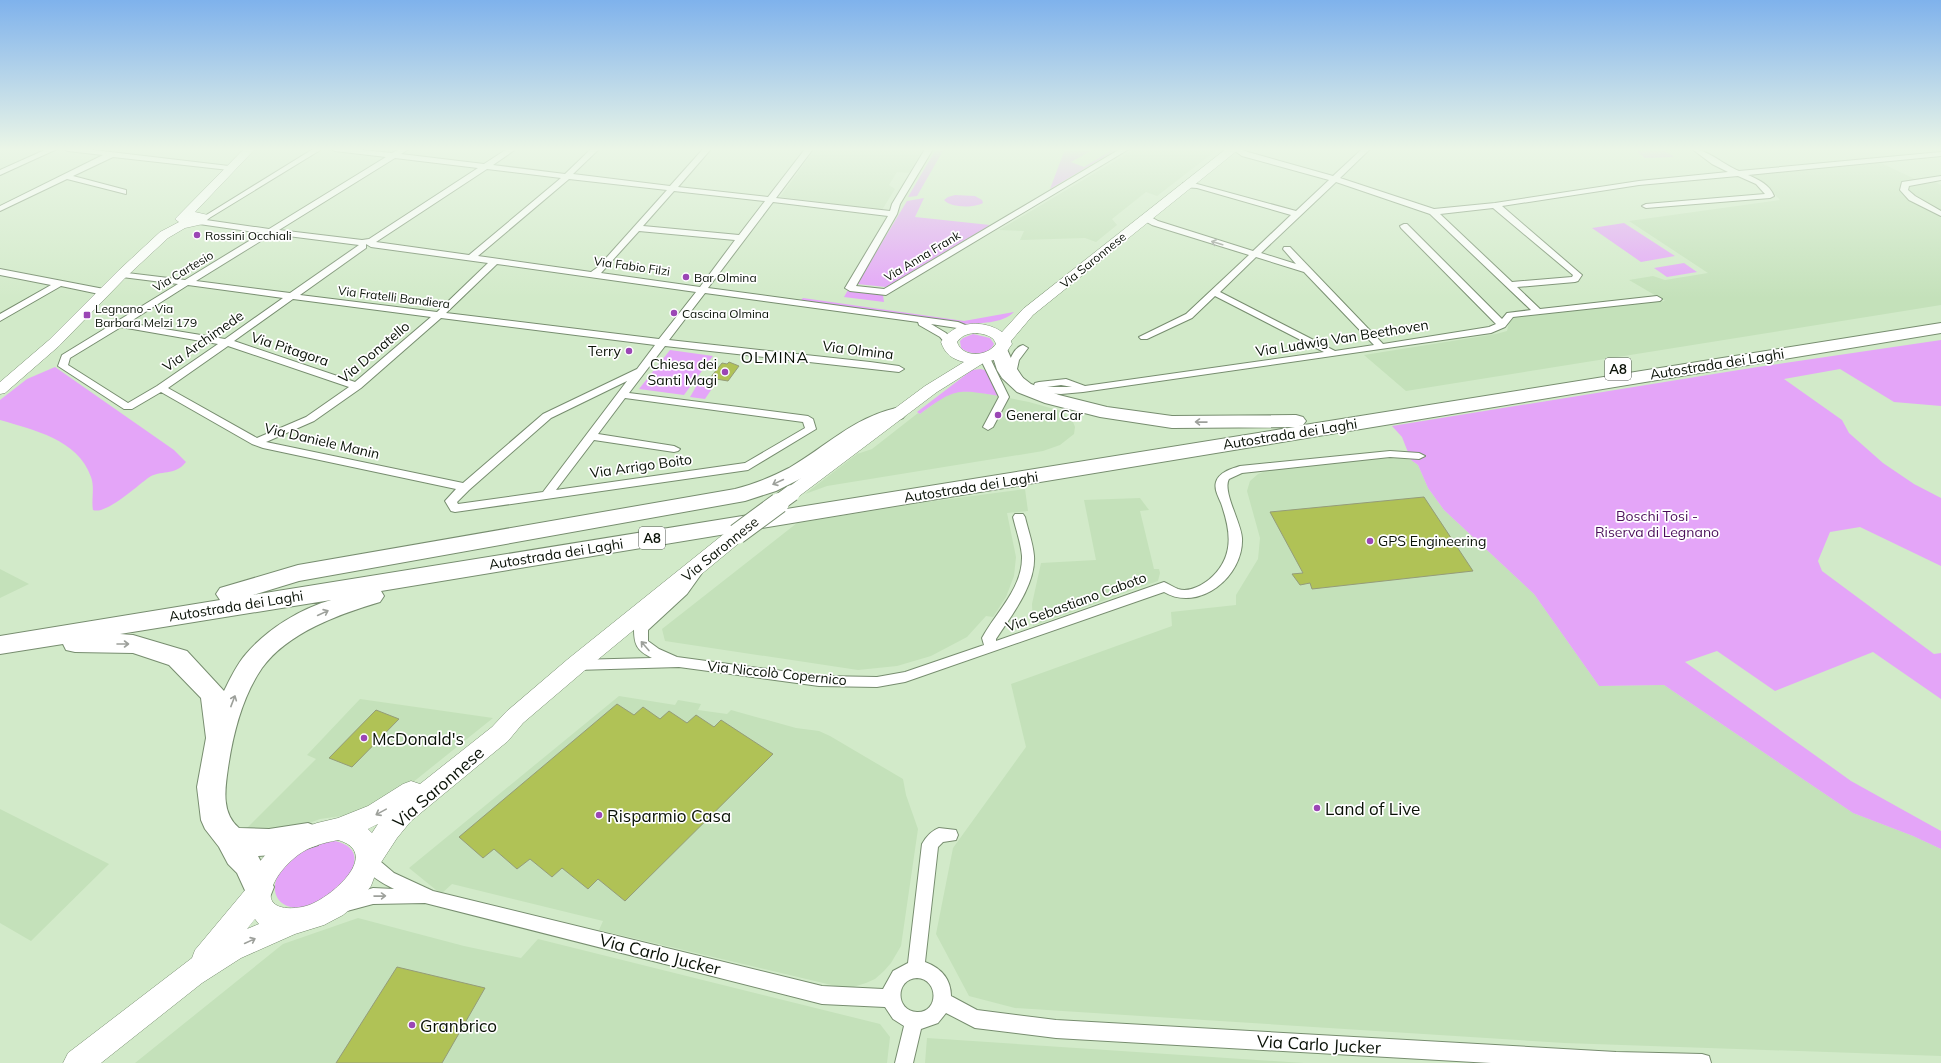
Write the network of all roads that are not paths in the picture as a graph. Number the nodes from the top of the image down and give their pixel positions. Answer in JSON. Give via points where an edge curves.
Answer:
{"nodes":[{"id":1,"x":22,"y":199,"type":"edge"},
{"id":2,"x":209,"y":199,"type":"edge"},
{"id":3,"x":229,"y":199,"type":"edge"},
{"id":4,"x":324,"y":199,"type":"edge"},
{"id":5,"x":437,"y":199,"type":"edge"},
{"id":6,"x":541,"y":199,"type":"edge"},
{"id":7,"x":662,"y":199,"type":"edge"},
{"id":8,"x":767,"y":199,"type":"edge"},
{"id":9,"x":771,"y":199,"type":"junction"},
{"id":10,"x":899,"y":199,"type":"edge"},
{"id":11,"x":1042,"y":199,"type":"edge"},
{"id":12,"x":1170,"y":199,"type":"edge"},
{"id":13,"x":1242,"y":199,"type":"edge"},
{"id":14,"x":1314,"y":199,"type":"edge"},
{"id":15,"x":1393,"y":199,"type":"edge"},
{"id":16,"x":1536,"y":199,"type":"edge"},
{"id":17,"x":1738,"y":199,"type":"edge"},
{"id":18,"x":1913,"y":199,"type":"edge"},
{"id":19,"x":1495,"y":205,"type":"junction"},
{"id":20,"x":1646,"y":206,"type":"dead end"},
{"id":21,"x":0,"y":209,"type":"edge"},
{"id":22,"x":1433,"y":212,"type":"junction"},
{"id":23,"x":893,"y":214,"type":"junction"},
{"id":24,"x":1297,"y":214,"type":"junction"},
{"id":25,"x":1941,"y":214,"type":"edge"},
{"id":26,"x":198,"y":216,"type":"junction"},
{"id":27,"x":1146,"y":218,"type":"junction"},
{"id":28,"x":1404,"y":226,"type":"dead end"},
{"id":29,"x":638,"y":228,"type":"junction"},
{"id":30,"x":273,"y":230,"type":"junction"},
{"id":31,"x":741,"y":238,"type":"junction"},
{"id":32,"x":367,"y":244,"type":"junction"},
{"id":33,"x":1287,"y":249,"type":"dead end"},
{"id":34,"x":1254,"y":254,"type":"junction"},
{"id":35,"x":472,"y":257,"type":"junction"},
{"id":36,"x":495,"y":260,"type":"junction"},
{"id":37,"x":1307,"y":270,"type":"junction"},
{"id":38,"x":0,"y":272,"type":"edge"},
{"id":39,"x":122,"y":274,"type":"junction"},
{"id":40,"x":594,"y":274,"type":"junction"},
{"id":41,"x":186,"y":283,"type":"junction"},
{"id":42,"x":59,"y":284,"type":"junction"},
{"id":43,"x":1509,"y":285,"type":"junction"},
{"id":44,"x":702,"y":289,"type":"junction"},
{"id":45,"x":104,"y":292,"type":"junction"},
{"id":46,"x":1214,"y":292,"type":"junction"},
{"id":47,"x":290,"y":297,"type":"junction"},
{"id":48,"x":1657,"y":299,"type":"dead end"},
{"id":49,"x":1028,"y":312,"type":"junction"},
{"id":50,"x":1537,"y":312,"type":"junction"},
{"id":51,"x":439,"y":315,"type":"junction"},
{"id":52,"x":0,"y":318,"type":"edge"},
{"id":53,"x":1941,"y":318,"type":"edge"},
{"id":54,"x":913,"y":320,"type":"junction"},
{"id":55,"x":119,"y":324,"type":"junction"},
{"id":56,"x":1502,"y":325,"type":"junction"},
{"id":57,"x":1941,"y":328,"type":"edge"},
{"id":58,"x":977,"y":329,"type":"junction"},
{"id":59,"x":1144,"y":337,"type":"dead end"},
{"id":60,"x":226,"y":342,"type":"junction"},
{"id":61,"x":664,"y":342,"type":"junction"},
{"id":62,"x":1380,"y":346,"type":"junction"},
{"id":63,"x":951,"y":347,"type":"junction"},
{"id":64,"x":1023,"y":348,"type":"dead end"},
{"id":65,"x":992,"y":352,"type":"junction"},
{"id":66,"x":1334,"y":354,"type":"junction"},
{"id":67,"x":65,"y":357,"type":"joint"},
{"id":68,"x":899,"y":369,"type":"dead end"},
{"id":69,"x":640,"y":371,"type":"junction"},
{"id":70,"x":357,"y":386,"type":"junction"},
{"id":71,"x":161,"y":388,"type":"junction"},
{"id":72,"x":1024,"y":388,"type":"junction"},
{"id":73,"x":931,"y":389,"type":"junction"},
{"id":74,"x":1083,"y":389,"type":"junction"},
{"id":75,"x":0,"y":390,"type":"edge"},
{"id":76,"x":622,"y":395,"type":"junction"},
{"id":77,"x":896,"y":414,"type":"junction"},
{"id":78,"x":1296,"y":422,"type":"junction"},
{"id":79,"x":988,"y":427,"type":"dead end"},
{"id":80,"x":590,"y":436,"type":"junction"},
{"id":81,"x":256,"y":442,"type":"junction"},
{"id":82,"x":674,"y":449,"type":"dead end"},
{"id":83,"x":1419,"y":456,"type":"dead end"},
{"id":84,"x":465,"y":487,"type":"junction"},
{"id":85,"x":547,"y":494,"type":"junction"},
{"id":86,"x":1019,"y":517,"type":"dead end"},
{"id":87,"x":636,"y":541,"type":"junction"},
{"id":88,"x":708,"y":558,"type":"junction"},
{"id":89,"x":228,"y":594,"type":"junction"},
{"id":90,"x":0,"y":631,"type":"edge"},
{"id":91,"x":0,"y":645,"type":"edge"},
{"id":92,"x":991,"y":648,"type":"junction"},
{"id":93,"x":0,"y":652,"type":"edge"},
{"id":94,"x":679,"y":662,"type":"junction"},
{"id":95,"x":576,"y":665,"type":"junction"},
{"id":96,"x":514,"y":717,"type":"junction"},
{"id":97,"x":219,"y":737,"type":"junction"},
{"id":98,"x":338,"y":829,"type":"junction"},
{"id":99,"x":950,"y":835,"type":"dead end"},
{"id":100,"x":308,"y":836,"type":"junction"},
{"id":101,"x":229,"y":838,"type":"junction"},
{"id":102,"x":368,"y":861,"type":"junction"},
{"id":103,"x":259,"y":890,"type":"junction"},
{"id":104,"x":431,"y":898,"type":"junction"},
{"id":105,"x":330,"y":910,"type":"junction"},
{"id":106,"x":293,"y":922,"type":"junction"},
{"id":107,"x":916,"y":969,"type":"junction"},
{"id":108,"x":192,"y":973,"type":"junction"},
{"id":109,"x":891,"y":998,"type":"junction"},
{"id":110,"x":942,"y":1001,"type":"junction"},
{"id":111,"x":914,"y":1020,"type":"junction"},
{"id":112,"x":1617,"y":1062,"type":"edge"},
{"id":113,"x":78,"y":1063,"type":"edge"},
{"id":114,"x":904,"y":1063,"type":"edge"},
{"id":115,"x":1702,"y":1063,"type":"edge"}],
"edges":[{"from":1,"to":21,"type":"street"},
{"from":2,"to":26,"type":"street"},
{"from":3,"to":26,"type":"street"},
{"from":4,"to":30,"type":"street","name":"Via Cartesio"},
{"from":5,"to":32,"type":"street","name":"Via Archimede"},
{"from":6,"to":35,"type":"street"},
{"from":7,"to":29,"type":"street"},
{"from":8,"to":9,"type":"street"},
{"from":9,"to":23,"type":"street"},
{"from":9,"to":31,"type":"street"},
{"from":10,"to":23,"type":"street"},
{"from":11,"to":23,"type":"street","name":"Via Anna Frank","via":[[886,292],[850,288]]},
{"from":12,"to":27,"type":"main road","name":"Via Saronnese"},
{"from":13,"to":24,"type":"street"},
{"from":14,"to":24,"type":"street"},
{"from":15,"to":22,"type":"street"},
{"from":16,"to":19,"type":"street"},
{"from":17,"to":20,"type":"street"},
{"from":18,"to":25,"type":"street"},
{"from":19,"to":22,"type":"street"},
{"from":19,"to":43,"type":"street","via":[[1578,275],[1575,279]]},
{"from":22,"to":43,"type":"street"},
{"from":24,"to":34,"type":"street"},
{"from":26,"to":30,"type":"street","name":"Via Fabio Filzi"},
{"from":26,"to":39,"type":"street","via":[[183,221],[164,235]]},
{"from":34,"to":27,"type":"street","one_way":true},
{"from":27,"to":49,"type":"main road","name":"Via Saronnese"},
{"from":28,"to":56,"type":"street"},
{"from":29,"to":31,"type":"street"},
{"from":29,"to":40,"type":"street"},
{"from":30,"to":32,"type":"street","name":"Via Fabio Filzi"},
{"from":30,"to":41,"type":"street","name":"Via Cartesio"},
{"from":31,"to":44,"type":"street"},
{"from":32,"to":35,"type":"street","name":"Via Fabio Filzi"},
{"from":32,"to":47,"type":"street","name":"Via Archimede"},
{"from":33,"to":37,"type":"street"},
{"from":34,"to":37,"type":"street"},
{"from":34,"to":46,"type":"street"},
{"from":35,"to":36,"type":"street","name":"Via Fabio Filzi"},
{"from":36,"to":40,"type":"street","name":"Via Fabio Filzi"},
{"from":36,"to":51,"type":"street","name":"Via Donatello"},
{"from":37,"to":62,"type":"street"},
{"from":38,"to":42,"type":"street"},
{"from":39,"to":41,"type":"street","name":"Via Fratelli Bandiera"},
{"from":39,"to":45,"type":"street"},
{"from":40,"to":44,"type":"street","name":"Via Fabio Filzi"},
{"from":41,"to":47,"type":"street","name":"Via Fratelli Bandiera"},
{"from":41,"to":55,"type":"street","name":"Via Cartesio"},
{"from":42,"to":45,"type":"street"},
{"from":42,"to":52,"type":"street"},
{"from":43,"to":50,"type":"street"},
{"from":44,"to":54,"type":"street","name":"Via Fabio Filzi"},
{"from":44,"to":61,"type":"street"},
{"from":45,"to":75,"type":"street","via":[[54,343]]},
{"from":46,"to":59,"type":"street","via":[[1189,316]]},
{"from":46,"to":66,"type":"street"},
{"from":47,"to":51,"type":"street","name":"Via Fratelli Bandiera"},
{"from":47,"to":60,"type":"street","name":"Via Archimede"},
{"from":48,"to":50,"type":"street","name":"Via Ludwig Van Beethoven"},
{"from":49,"to":58,"type":"main road","name":"Via Saronnese"},
{"from":49,"to":65,"type":"main road","name":"Via Saronnese"},
{"from":50,"to":56,"type":"street","name":"Via Ludwig Van Beethoven","via":[[1510,315]]},
{"from":51,"to":61,"type":"street","name":"Via Fratelli Bandiera"},
{"from":51,"to":70,"type":"street","name":"Via Donatello"},
{"from":53,"to":78,"type":"highway","name":"Autostrada dei Laghi","number":"A8"},
{"from":54,"to":58,"type":"street","name":"Via Fabio Filzi"},
{"from":54,"to":63,"type":"street","name":"Via Fabio Filzi","via":[[943,335]]},
{"from":55,"to":60,"type":"street","name":"Via Pitagora"},
{"from":55,"to":67,"type":"street","name":"Via Cartesio"},
{"from":56,"to":62,"type":"street","name":"Via Ludwig Van Beethoven","via":[[1491,330]]},
{"from":57,"to":87,"type":"highway","name":"Autostrada dei Laghi","number":"A8"},
{"from":58,"to":63,"type":"main road","name":"Via Saronnese","via":[[955,333]]},
{"from":58,"to":65,"type":"main road","via":[[997,334]]},
{"from":60,"to":70,"type":"street","name":"Via Pitagora"},
{"from":60,"to":71,"type":"street","name":"Via Archimede"},
{"from":61,"to":68,"type":"street","name":"Via Olmina"},
{"from":61,"to":69,"type":"street"},
{"from":62,"to":66,"type":"street","name":"Via Ludwig Van Beethoven"},
{"from":63,"to":65,"type":"main road","via":[[969,358]]},
{"from":63,"to":73,"type":"main road","name":"Via Saronnese"},
{"from":64,"to":74,"type":"street","via":[[1014,360],[1012,369],[1018,378],[1036,385],[1065,381],[1077,384]]},
{"from":65,"to":72,"type":"highway","via":[[1011,378]]},
{"from":65,"to":73,"type":"main road","name":"Via Saronnese"},
{"from":65,"to":79,"type":"street","via":[[1004,397]]},
{"from":66,"to":74,"type":"street","name":"Via Ludwig Van Beethoven"},
{"from":67,"to":71,"type":"street","name":"Via Archimede","via":[[63,366],[128,407]]},
{"from":69,"to":76,"type":"street"},
{"from":69,"to":84,"type":"street","via":[[547,416]]},
{"from":70,"to":81,"type":"street","name":"Via Donatello","via":[[310,419]]},
{"from":71,"to":81,"type":"street","name":"Via Daniele Manin"},
{"from":72,"to":74,"type":"street","name":"Via Ludwig Van Beethoven","via":[[1038,391]]},
{"from":78,"to":72,"type":"highway","one_way":true,"via":[[1172,422],[1139,418],[1052,399]]},
{"from":73,"to":77,"type":"main road","name":"Via Saronnese"},
{"from":76,"to":80,"type":"street"},
{"from":76,"to":85,"type":"street","name":"Via Arrigo Boito","via":[[808,419],[811,429],[748,466]]},
{"from":77,"to":88,"type":"main road","name":"Via Saronnese","bridge":true},
{"from":77,"to":89,"type":"highway","one_way":true,"via":[[861,428],[797,472],[769,486],[737,496],[298,573]]},
{"from":78,"to":89,"type":"highway","name":"Autostrada dei Laghi","number":"A8"},
{"from":80,"to":82,"type":"street"},
{"from":80,"to":85,"type":"street"},
{"from":81,"to":84,"type":"street","name":"Via Daniele Manin"},
{"from":83,"to":92,"type":"street","name":"Via Sebastiano Caboto","via":[[1390,454],[1258,468],[1229,474],[1222,481],[1221,488],[1237,540],[1235,556],[1225,572],[1209,586],[1196,593],[1176,593],[1164,587]]},
{"from":84,"to":85,"type":"street","name":"Via Arrigo Boito","via":[[451,501],[455,508]]},
{"from":86,"to":92,"type":"street","via":[[1028,562],[1010,606],[989,638]]},
{"from":87,"to":91,"type":"highway","name":"Autostrada dei Laghi","number":"A8"},
{"from":97,"to":87,"type":"highway","one_way":true,"via":[[237,690],[254,661],[278,638],[313,617],[335,607],[397,589]]},
{"from":94,"to":88,"type":"street","name":"Via Niccolò Copernico","one_way":true,"via":[[651,652],[645,647],[640,642],[641,628],[683,591]]},
{"from":88,"to":95,"type":"main road","name":"Via Saronnese"},
{"from":89,"to":90,"type":"highway","name":"Autostrada dei Laghi","number":"A8"},
{"from":92,"to":94,"type":"street","name":"Via Niccolò Copernico","via":[[905,677],[877,682],[820,681]]},
{"from":93,"to":97,"type":"highway","one_way":true,"via":[[70,644],[133,644],[178,658],[212,694]]},
{"from":94,"to":95,"type":"street","name":"Via Niccolò Copernico"},
{"from":95,"to":96,"type":"main road","name":"Via Saronnese"},
{"from":96,"to":98,"type":"main road","name":"Via Saronnese","one_way":true,"via":[[492,728],[398,802],[376,815]]},
{"from":96,"to":102,"type":"main road","name":"Via Saronnese","via":[[500,734],[402,813]]},
{"from":97,"to":101,"type":"highway","via":[[211,797],[215,820]]},
{"from":98,"to":100,"type":"main road"},
{"from":98,"to":102,"type":"main road","via":[[360,836],[365,842]]},
{"from":99,"to":107,"type":"street","via":[[939,835],[930,844]]},
{"from":100,"to":101,"type":"highway","via":[[262,843]]},
{"from":100,"to":103,"type":"main road","via":[[291,845],[276,858],[265,872]]},
{"from":101,"to":103,"type":"highway","via":[[238,855],[247,864]]},
{"from":102,"to":104,"type":"street","name":"Via Carlo Jucker","via":[[388,878]]},
{"from":102,"to":105,"type":"main road","via":[[356,888]]},
{"from":103,"to":106,"type":"main road","via":[[260,905],[267,914],[278,920]]},
{"from":103,"to":108,"type":"main road","via":[[227,934]]},
{"from":105,"to":104,"type":"street","name":"Via Carlo Jucker","one_way":true,"via":[[354,900],[373,896]]},
{"from":104,"to":109,"type":"street","name":"Via Carlo Jucker","via":[[822,995]]},
{"from":105,"to":106,"type":"main road","via":[[311,919]]},
{"from":108,"to":106,"type":"main road","one_way":true,"via":[[231,950]]},
{"from":107,"to":109,"type":"street","via":[[901,975],[895,981]]},
{"from":107,"to":110,"type":"street","via":[[924,970],[937,978],[941,985]]},
{"from":108,"to":113,"type":"main road"},
{"from":109,"to":111,"type":"street","via":[[898,1014]]},
{"from":110,"to":111,"type":"street","via":[[931,1015]]},
{"from":110,"to":112,"type":"street","name":"Via Carlo Jucker","via":[[975,1019],[1056,1029]]},
{"from":111,"to":114,"type":"street"},
{"from":112,"to":115,"type":"street","name":"Via Carlo Jucker"}]}
